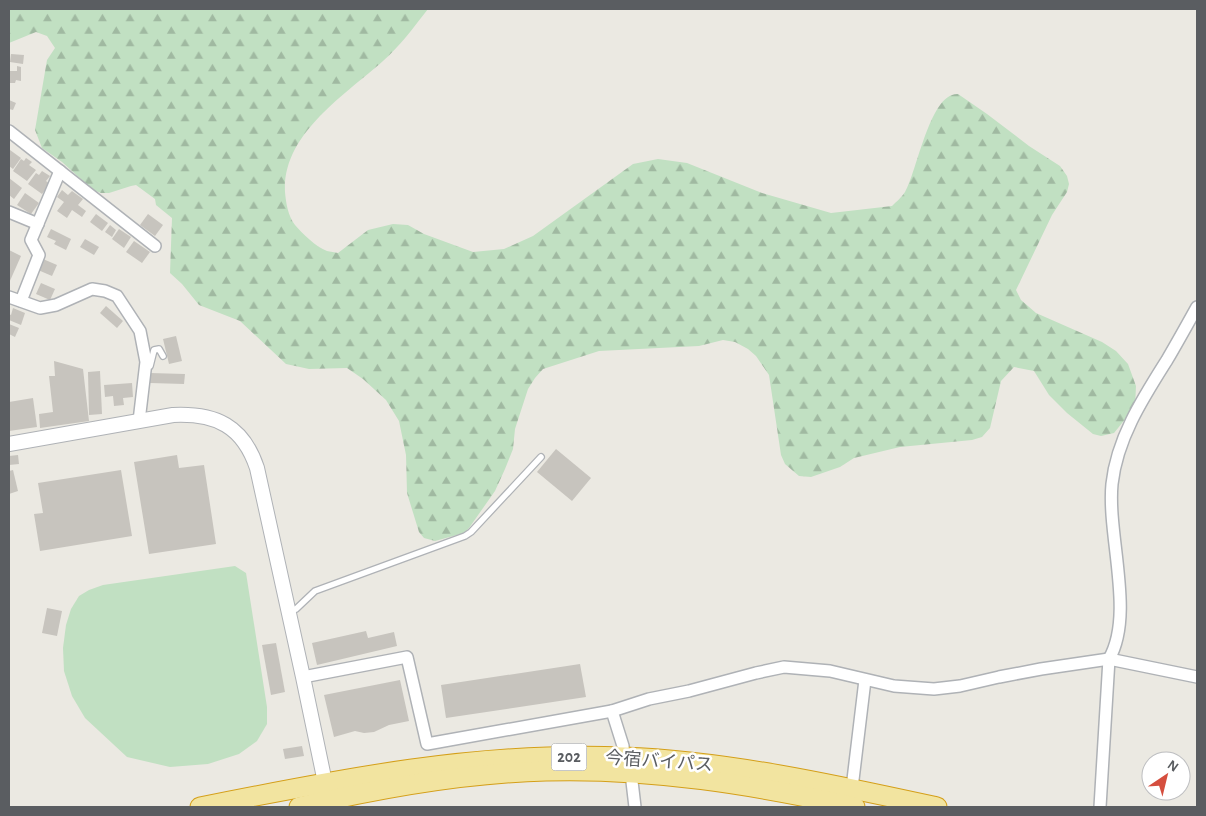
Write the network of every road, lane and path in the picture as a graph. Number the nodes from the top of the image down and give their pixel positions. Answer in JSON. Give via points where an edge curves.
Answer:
{"nodes":[{"id":1,"x":9,"y":131,"type":"edge"},
{"id":2,"x":60,"y":171,"type":"junction"},
{"id":3,"x":9,"y":212,"type":"edge"},
{"id":4,"x":38,"y":224,"type":"junction"},
{"id":5,"x":155,"y":246,"type":"dead end"},
{"id":6,"x":9,"y":297,"type":"edge"},
{"id":7,"x":21,"y":301,"type":"junction"},
{"id":8,"x":1197,"y":308,"type":"edge"},
{"id":9,"x":163,"y":356,"type":"dead end"},
{"id":10,"x":145,"y":365,"type":"junction"},
{"id":11,"x":139,"y":421,"type":"junction"},
{"id":12,"x":9,"y":444,"type":"edge"},
{"id":13,"x":541,"y":457,"type":"dead end"},
{"id":14,"x":288,"y":611,"type":"junction"},
{"id":15,"x":1109,"y":660,"type":"junction"},
{"id":16,"x":303,"y":677,"type":"junction"},
{"id":17,"x":1197,"y":677,"type":"edge"},
{"id":18,"x":865,"y":680,"type":"junction"},
{"id":19,"x":612,"y":711,"type":"junction"},
{"id":20,"x":627,"y":765,"type":"junction"},
{"id":21,"x":326,"y":791,"type":"junction"},
{"id":22,"x":850,"y":802,"type":"edge"},
{"id":23,"x":200,"y":807,"type":"edge"},
{"id":24,"x":299,"y":807,"type":"edge"},
{"id":25,"x":635,"y":807,"type":"edge"},
{"id":26,"x":937,"y":807,"type":"edge"},
{"id":27,"x":1100,"y":807,"type":"edge"}],
"edges":[{"from":1,"to":2,"type":"street"},
{"from":2,"to":4,"type":"street"},
{"from":2,"to":5,"type":"street"},
{"from":3,"to":4,"type":"street"},
{"from":4,"to":7,"type":"street","via":[[31,240],[39,255]]},
{"from":6,"to":7,"type":"street"},
{"from":7,"to":10,"type":"street","via":[[40,308],[92,290],[105,290],[117,296],[140,331]]},
{"from":8,"to":15,"type":"street","via":[[1147,391],[1117,457],[1112,506],[1120,623]]},
{"from":9,"to":10,"type":"lane","via":[[159,349],[154,350],[150,366]]},
{"from":10,"to":11,"type":"street"},
{"from":11,"to":12,"type":"street"},
{"from":11,"to":14,"type":"street","via":[[194,414],[225,425],[246,443],[257,468]]},
{"from":13,"to":14,"type":"lane","via":[[465,536],[316,591],[296,609]]},
{"from":14,"to":16,"type":"street"},
{"from":15,"to":17,"type":"street"},
{"from":15,"to":18,"type":"street","via":[[934,689]]},
{"from":15,"to":27,"type":"street"},
{"from":16,"to":19,"type":"street","via":[[407,656],[427,744]]},
{"from":16,"to":21,"type":"street"},
{"from":18,"to":19,"type":"street","via":[[830,671],[784,667]]},
{"from":18,"to":22,"type":"street"},
{"from":19,"to":20,"type":"street"},
{"from":20,"to":21,"type":"highway","name":"今宿バイパス","number":"202","via":[[556,757],[501,760],[410,770]]},
{"from":20,"to":22,"type":"highway","name":"今宿バイパス","number":"202","via":[[716,766]]},
{"from":20,"to":25,"type":"street"},
{"from":21,"to":23,"type":"highway","name":"今宿バイパス","number":"202"},
{"from":21,"to":24,"type":"highway","name":"今宿バイパス","number":"202"},
{"from":22,"to":26,"type":"highway","name":"今宿バイパス","number":"202"}]}
